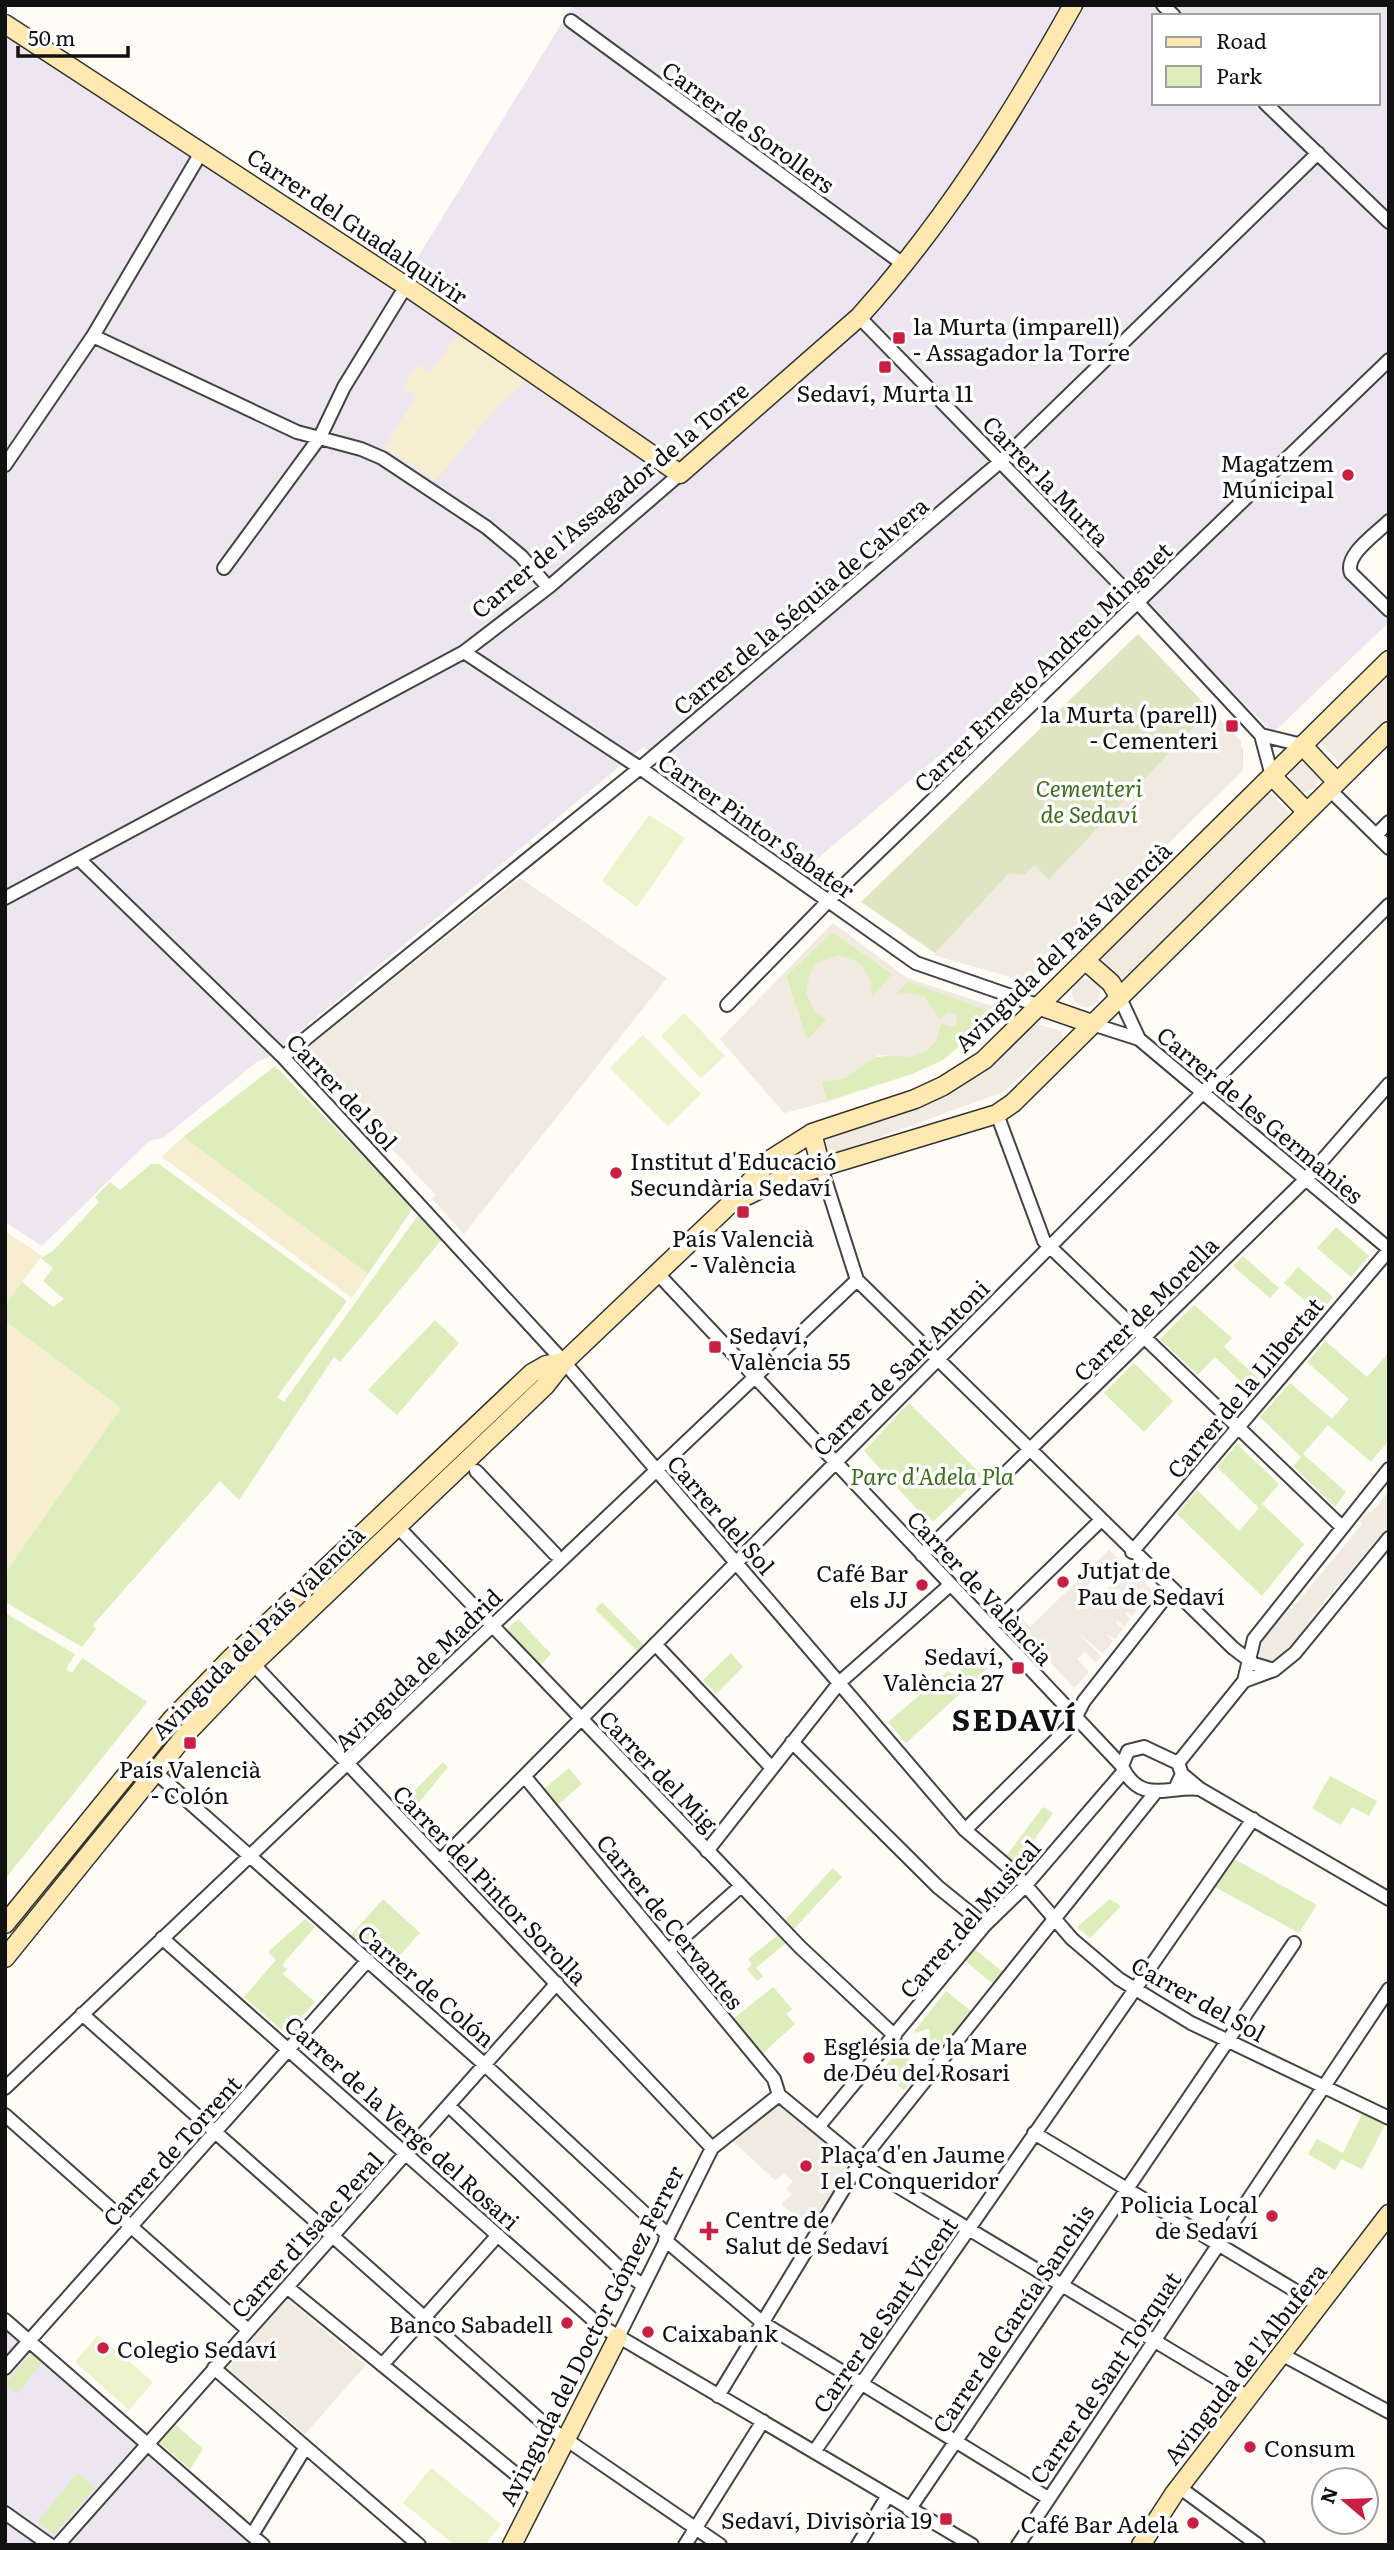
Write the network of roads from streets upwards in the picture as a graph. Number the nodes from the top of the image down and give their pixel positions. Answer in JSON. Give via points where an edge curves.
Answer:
{"nodes":[{"id":1,"x":1073,"y":5,"type":"edge"},
{"id":2,"x":571,"y":21,"type":"dead end"},
{"id":3,"x":5,"y":23,"type":"edge"},
{"id":4,"x":1267,"y":105,"type":"edge"},
{"id":5,"x":202,"y":151,"type":"junction"},
{"id":6,"x":1318,"y":153,"type":"junction"},
{"id":7,"x":1389,"y":222,"type":"edge"},
{"id":8,"x":903,"y":264,"type":"junction"},
{"id":9,"x":406,"y":286,"type":"junction"},
{"id":10,"x":859,"y":317,"type":"junction"},
{"id":11,"x":93,"y":336,"type":"junction"},
{"id":12,"x":1389,"y":360,"type":"edge"},
{"id":13,"x":320,"y":437,"type":"junction"},
{"id":14,"x":1000,"y":462,"type":"junction"},
{"id":15,"x":5,"y":465,"type":"edge"},
{"id":16,"x":680,"y":474,"type":"junction"},
{"id":17,"x":1389,"y":521,"type":"edge"},
{"id":18,"x":224,"y":568,"type":"dead end"},
{"id":19,"x":548,"y":587,"type":"junction"},
{"id":20,"x":1139,"y":604,"type":"junction"},
{"id":21,"x":1389,"y":610,"type":"edge"},
{"id":22,"x":464,"y":652,"type":"junction"},
{"id":23,"x":1389,"y":660,"type":"edge"},
{"id":24,"x":1389,"y":731,"type":"edge"},
{"id":25,"x":1261,"y":735,"type":"junction"},
{"id":26,"x":1302,"y":746,"type":"junction"},
{"id":27,"x":640,"y":768,"type":"junction"},
{"id":28,"x":1272,"y":776,"type":"junction"},
{"id":29,"x":1334,"y":786,"type":"junction"},
{"id":30,"x":1307,"y":812,"type":"junction"},
{"id":31,"x":1389,"y":822,"type":"edge"},
{"id":32,"x":1376,"y":835,"type":"junction"},
{"id":33,"x":1389,"y":848,"type":"edge"},
{"id":34,"x":79,"y":859,"type":"junction"},
{"id":35,"x":5,"y":898,"type":"edge"},
{"id":36,"x":829,"y":901,"type":"junction"},
{"id":37,"x":1389,"y":905,"type":"edge"},
{"id":38,"x":1086,"y":961,"type":"junction"},
{"id":39,"x":1120,"y":998,"type":"junction"},
{"id":40,"x":727,"y":1005,"type":"dead end"},
{"id":41,"x":1040,"y":1006,"type":"junction"},
{"id":42,"x":1092,"y":1024,"type":"junction"},
{"id":43,"x":1139,"y":1039,"type":"junction"},
{"id":44,"x":283,"y":1057,"type":"junction"},
{"id":45,"x":1389,"y":1084,"type":"edge"},
{"id":46,"x":1203,"y":1092,"type":"junction"},
{"id":47,"x":997,"y":1114,"type":"junction"},
{"id":48,"x":812,"y":1133,"type":"junction"},
{"id":49,"x":821,"y":1167,"type":"junction"},
{"id":50,"x":1306,"y":1179,"type":"junction"},
{"id":51,"x":729,"y":1205,"type":"junction"},
{"id":52,"x":1050,"y":1248,"type":"junction"},
{"id":53,"x":1389,"y":1250,"type":"edge"},
{"id":54,"x":658,"y":1274,"type":"junction"},
{"id":55,"x":857,"y":1280,"type":"junction"},
{"id":56,"x":1144,"y":1338,"type":"junction"},
{"id":57,"x":937,"y":1360,"type":"junction"},
{"id":58,"x":564,"y":1362,"type":"junction"},
{"id":59,"x":756,"y":1377,"type":"junction"},
{"id":60,"x":1238,"y":1426,"type":"junction"},
{"id":61,"x":1029,"y":1451,"type":"junction"},
{"id":62,"x":833,"y":1462,"type":"junction"},
{"id":63,"x":656,"y":1469,"type":"junction"},
{"id":64,"x":1389,"y":1469,"type":"edge"},
{"id":65,"x":476,"y":1471,"type":"dead end"},
{"id":66,"x":1100,"y":1521,"type":"junction"},
{"id":67,"x":398,"y":1527,"type":"junction"},
{"id":68,"x":1342,"y":1527,"type":"junction"},
{"id":69,"x":1389,"y":1538,"type":"edge"},
{"id":70,"x":1132,"y":1552,"type":"junction"},
{"id":71,"x":555,"y":1554,"type":"dead end"},
{"id":72,"x":922,"y":1555,"type":"junction"},
{"id":73,"x":736,"y":1562,"type":"junction"},
{"id":74,"x":950,"y":1585,"type":"junction"},
{"id":75,"x":1171,"y":1590,"type":"junction"},
{"id":76,"x":491,"y":1627,"type":"junction"},
{"id":77,"x":991,"y":1627,"type":"junction"},
{"id":78,"x":655,"y":1644,"type":"junction"},
{"id":79,"x":240,"y":1650,"type":"junction"},
{"id":80,"x":1248,"y":1659,"type":"junction"},
{"id":81,"x":253,"y":1664,"type":"junction"},
{"id":82,"x":1274,"y":1670,"type":"junction"},
{"id":83,"x":1244,"y":1681,"type":"junction"},
{"id":84,"x":840,"y":1682,"type":"junction"},
{"id":85,"x":1076,"y":1718,"type":"junction"},
{"id":86,"x":582,"y":1720,"type":"junction"},
{"id":87,"x":792,"y":1742,"type":"junction"},
{"id":88,"x":149,"y":1746,"type":"junction"},
{"id":89,"x":1102,"y":1746,"type":"junction"},
{"id":90,"x":1128,"y":1751,"type":"junction"},
{"id":91,"x":347,"y":1764,"type":"junction"},
{"id":92,"x":772,"y":1768,"type":"junction"},
{"id":93,"x":1180,"y":1768,"type":"junction"},
{"id":94,"x":1123,"y":1769,"type":"junction"},
{"id":95,"x":154,"y":1771,"type":"junction"},
{"id":96,"x":525,"y":1777,"type":"junction"},
{"id":97,"x":1175,"y":1789,"type":"junction"},
{"id":98,"x":1200,"y":1790,"type":"junction"},
{"id":99,"x":1155,"y":1793,"type":"junction"},
{"id":100,"x":1252,"y":1819,"type":"junction"},
{"id":101,"x":965,"y":1829,"type":"junction"},
{"id":102,"x":707,"y":1851,"type":"junction"},
{"id":103,"x":249,"y":1856,"type":"junction"},
{"id":104,"x":441,"y":1860,"type":"junction"},
{"id":105,"x":741,"y":1886,"type":"junction"},
{"id":106,"x":1026,"y":1886,"type":"junction"},
{"id":107,"x":1389,"y":1899,"type":"edge"},
{"id":108,"x":1055,"y":1921,"type":"junction"},
{"id":109,"x":5,"y":1924,"type":"edge"},
{"id":110,"x":985,"y":1925,"type":"junction"},
{"id":111,"x":162,"y":1938,"type":"junction"},
{"id":112,"x":1294,"y":1943,"type":"dead end"},
{"id":113,"x":669,"y":1950,"type":"junction"},
{"id":114,"x":5,"y":1958,"type":"edge"},
{"id":115,"x":368,"y":1960,"type":"junction"},
{"id":116,"x":557,"y":1983,"type":"junction"},
{"id":117,"x":1134,"y":1989,"type":"junction"},
{"id":118,"x":1389,"y":1989,"type":"edge"},
{"id":119,"x":82,"y":2014,"type":"junction"},
{"id":120,"x":895,"y":2036,"type":"junction"},
{"id":121,"x":1227,"y":2040,"type":"junction"},
{"id":122,"x":289,"y":2048,"type":"junction"},
{"id":123,"x":485,"y":2064,"type":"junction"},
{"id":124,"x":5,"y":2088,"type":"edge"},
{"id":125,"x":1323,"y":2088,"type":"junction"},
{"id":126,"x":779,"y":2095,"type":"junction"},
{"id":127,"x":449,"y":2106,"type":"junction"},
{"id":128,"x":5,"y":2115,"type":"edge"},
{"id":129,"x":1389,"y":2118,"type":"edge"},
{"id":130,"x":819,"y":2126,"type":"junction"},
{"id":131,"x":215,"y":2131,"type":"junction"},
{"id":132,"x":1034,"y":2133,"type":"junction"},
{"id":133,"x":712,"y":2148,"type":"junction"},
{"id":134,"x":407,"y":2153,"type":"junction"},
{"id":135,"x":860,"y":2162,"type":"junction"},
{"id":136,"x":1125,"y":2188,"type":"junction"},
{"id":137,"x":1389,"y":2214,"type":"edge"},
{"id":138,"x":132,"y":2226,"type":"junction"},
{"id":139,"x":969,"y":2227,"type":"junction"},
{"id":140,"x":1383,"y":2232,"type":"edge"},
{"id":141,"x":334,"y":2235,"type":"junction"},
{"id":142,"x":498,"y":2235,"type":"junction"},
{"id":143,"x":667,"y":2237,"type":"junction"},
{"id":144,"x":1218,"y":2244,"type":"junction"},
{"id":145,"x":1061,"y":2283,"type":"junction"},
{"id":146,"x":643,"y":2285,"type":"junction"},
{"id":147,"x":288,"y":2287,"type":"junction"},
{"id":148,"x":1319,"y":2305,"type":"junction"},
{"id":149,"x":425,"y":2317,"type":"junction"},
{"id":150,"x":5,"y":2320,"type":"edge"},
{"id":151,"x":763,"y":2323,"type":"junction"},
{"id":152,"x":248,"y":2330,"type":"junction"},
{"id":153,"x":618,"y":2337,"type":"junction"},
{"id":154,"x":1154,"y":2339,"type":"junction"},
{"id":155,"x":29,"y":2341,"type":"junction"},
{"id":156,"x":1281,"y":2354,"type":"junction"},
{"id":157,"x":382,"y":2365,"type":"junction"},
{"id":158,"x":5,"y":2368,"type":"edge"},
{"id":159,"x":214,"y":2368,"type":"junction"},
{"id":160,"x":863,"y":2382,"type":"junction"},
{"id":161,"x":718,"y":2396,"type":"junction"},
{"id":162,"x":1248,"y":2397,"type":"junction"},
{"id":163,"x":1389,"y":2412,"type":"edge"},
{"id":164,"x":763,"y":2421,"type":"junction"},
{"id":165,"x":955,"y":2440,"type":"junction"},
{"id":166,"x":566,"y":2441,"type":"junction"},
{"id":167,"x":147,"y":2444,"type":"junction"},
{"id":168,"x":305,"y":2448,"type":"junction"},
{"id":169,"x":814,"y":2452,"type":"junction"},
{"id":170,"x":1179,"y":2487,"type":"junction"},
{"id":171,"x":539,"y":2493,"type":"junction"},
{"id":172,"x":887,"y":2497,"type":"junction"},
{"id":173,"x":1048,"y":2498,"type":"junction"},
{"id":174,"x":909,"y":2510,"type":"junction"},
{"id":175,"x":5,"y":2513,"type":"edge"},
{"id":176,"x":695,"y":2529,"type":"junction"},
{"id":177,"x":252,"y":2535,"type":"junction"},
{"id":178,"x":50,"y":2545,"type":"edge"},
{"id":179,"x":58,"y":2545,"type":"edge"},
{"id":180,"x":263,"y":2545,"type":"edge"},
{"id":181,"x":419,"y":2545,"type":"edge"},
{"id":182,"x":512,"y":2545,"type":"edge"},
{"id":183,"x":685,"y":2545,"type":"edge"},
{"id":184,"x":720,"y":2545,"type":"edge"},
{"id":185,"x":858,"y":2545,"type":"edge"},
{"id":186,"x":972,"y":2545,"type":"edge"},
{"id":187,"x":1018,"y":2545,"type":"edge"},
{"id":188,"x":1141,"y":2545,"type":"edge"},
{"id":189,"x":1258,"y":2545,"type":"edge"}],
"edges":[{"from":1,"to":8,"type":"street","name":"Carrer de l'Assagador de la Torre","via":[[986,154]]},
{"from":2,"to":8,"type":"street","name":"Carrer de Sorollers"},
{"from":3,"to":5,"type":"street","name":"Carrer del Guadalquivir"},
{"from":4,"to":6,"type":"street"},
{"from":5,"to":9,"type":"street","name":"Carrer del Guadalquivir"},
{"from":5,"to":11,"type":"street"},
{"from":6,"to":7,"type":"street"},
{"from":6,"to":14,"type":"street","name":"Carrer de la Séquia de Calvera"},
{"from":8,"to":10,"type":"street","name":"Carrer de l'Assagador de la Torre"},
{"from":9,"to":13,"type":"street","via":[[344,387]]},
{"from":9,"to":16,"type":"street","name":"Carrer del Guadalquivir"},
{"from":10,"to":14,"type":"street","name":"Carrer la Murta"},
{"from":10,"to":16,"type":"street","name":"Carrer de l'Assagador de la Torre"},
{"from":11,"to":13,"type":"street","via":[[297,432]]},
{"from":11,"to":15,"type":"street"},
{"from":12,"to":20,"type":"street","name":"Carrer Ernesto Andreu Minguet"},
{"from":13,"to":18,"type":"street"},
{"from":13,"to":19,"type":"street","via":[[382,458],[437,491],[521,556]]},
{"from":14,"to":20,"type":"street","name":"Carrer la Murta"},
{"from":14,"to":27,"type":"street","name":"Carrer de la Séquia de Calvera"},
{"from":16,"to":19,"type":"street","name":"Carrer de l'Assagador de la Torre"},
{"from":17,"to":21,"type":"street","via":[[1352,558],[1349,567]]},
{"from":19,"to":22,"type":"street","name":"Carrer de l'Assagador de la Torre"},
{"from":20,"to":25,"type":"street","name":"Carrer la Murta"},
{"from":20,"to":36,"type":"street","name":"Carrer Ernesto Andreu Minguet"},
{"from":22,"to":27,"type":"street","name":"Carrer Pintor Sabater"},
{"from":22,"to":34,"type":"street","name":"Carrer de l'Assagador de la Torre"},
{"from":23,"to":26,"type":"street","name":"Avinguda del País Valencià"},
{"from":24,"to":29,"type":"street","name":"Avinguda del País Valencià"},
{"from":25,"to":26,"type":"street"},
{"from":25,"to":28,"type":"street","name":"Carrer la Murta"},
{"from":26,"to":28,"type":"street","name":"Avinguda del País Valencià"},
{"from":26,"to":29,"type":"street"},
{"from":27,"to":36,"type":"street","name":"Carrer Pintor Sabater"},
{"from":27,"to":44,"type":"street","name":"Carrer de la Séquia de Calvera"},
{"from":28,"to":30,"type":"street"},
{"from":28,"to":38,"type":"street","name":"Avinguda del País Valencià"},
{"from":29,"to":30,"type":"street","name":"Avinguda del País Valencià"},
{"from":29,"to":32,"type":"street"},
{"from":30,"to":39,"type":"street","name":"Avinguda del País Valencià"},
{"from":31,"to":32,"type":"street"},
{"from":32,"to":33,"type":"street"},
{"from":34,"to":35,"type":"street","name":"Carrer de l'Assagador de la Torre"},
{"from":34,"to":44,"type":"street","name":"Carrer del Sol"},
{"from":36,"to":40,"type":"street","name":"Carrer Ernesto Andreu Minguet"},
{"from":36,"to":41,"type":"street","name":"Carrer Pintor Sabater","via":[[916,963]]},
{"from":37,"to":46,"type":"street","name":"Carrer de Sant Antoni"},
{"from":38,"to":39,"type":"street","via":[[1111,983]]},
{"from":38,"to":41,"type":"street","name":"Avinguda del País Valencià"},
{"from":39,"to":42,"type":"street","name":"Avinguda del País Valencià"},
{"from":39,"to":43,"type":"street"},
{"from":41,"to":42,"type":"street"},
{"from":41,"to":48,"type":"street","name":"Avinguda del País Valencià","via":[[984,1060],[951,1081],[915,1099]]},
{"from":42,"to":43,"type":"street"},
{"from":42,"to":47,"type":"street","name":"Avinguda del País Valencià"},
{"from":43,"to":46,"type":"street","name":"Carrer de les Germanies"},
{"from":44,"to":58,"type":"street","name":"Carrer del Sol"},
{"from":45,"to":50,"type":"street","name":"Carrer de Morella"},
{"from":46,"to":50,"type":"street","name":"Carrer de les Germanies"},
{"from":46,"to":52,"type":"street","name":"Carrer de Sant Antoni"},
{"from":47,"to":49,"type":"street","name":"Avinguda del País Valencià"},
{"from":47,"to":52,"type":"street","via":[[1039,1233]]},
{"from":48,"to":49,"type":"street"},
{"from":48,"to":51,"type":"street","name":"Avinguda del País Valencià","via":[[771,1158]]},
{"from":49,"to":51,"type":"street","name":"Avinguda del País Valencià","via":[[779,1180]]},
{"from":49,"to":55,"type":"street"},
{"from":50,"to":53,"type":"street","name":"Carrer de les Germanies"},
{"from":50,"to":56,"type":"street","name":"Carrer de Morella"},
{"from":51,"to":54,"type":"street","name":"Avinguda del País Valencià"},
{"from":52,"to":56,"type":"street"},
{"from":52,"to":57,"type":"street","name":"Carrer de Sant Antoni"},
{"from":53,"to":60,"type":"street","name":"Carrer de la Llibertat"},
{"from":54,"to":58,"type":"street","name":"Avinguda del País Valencià"},
{"from":54,"to":59,"type":"street","name":"Carrer de València"},
{"from":55,"to":57,"type":"street"},
{"from":55,"to":59,"type":"street","name":"Avinguda de Madrid"},
{"from":56,"to":60,"type":"street"},
{"from":56,"to":61,"type":"street","name":"Carrer de Morella"},
{"from":57,"to":61,"type":"street"},
{"from":57,"to":62,"type":"street","name":"Carrer de Sant Antoni"},
{"from":58,"to":63,"type":"street","name":"Carrer del Sol"},
{"from":58,"to":67,"type":"street","name":"Avinguda del País Valencià","via":[[545,1387]]},
{"from":58,"to":79,"type":"street","name":"Avinguda del País Valencià","via":[[532,1373]]},
{"from":59,"to":62,"type":"street","name":"Carrer de València"},
{"from":59,"to":63,"type":"street","name":"Avinguda de Madrid"},
{"from":60,"to":68,"type":"street"},
{"from":60,"to":70,"type":"street","name":"Carrer de la Llibertat"},
{"from":61,"to":66,"type":"street"},
{"from":61,"to":72,"type":"street","name":"Carrer de Morella"},
{"from":62,"to":72,"type":"street","name":"Carrer de València"},
{"from":62,"to":73,"type":"street","name":"Carrer de Sant Antoni"},
{"from":63,"to":73,"type":"street","name":"Carrer del Sol"},
{"from":63,"to":76,"type":"street","name":"Avinguda de Madrid"},
{"from":64,"to":68,"type":"street"},
{"from":65,"to":71,"type":"street"},
{"from":66,"to":70,"type":"street"},
{"from":66,"to":77,"type":"street"},
{"from":67,"to":76,"type":"street","name":"Carrer del Mig"},
{"from":67,"to":81,"type":"street","name":"Avinguda del País Valencià"},
{"from":68,"to":80,"type":"street","via":[[1254,1639]]},
{"from":69,"to":82,"type":"street","via":[[1295,1654]]},
{"from":70,"to":75,"type":"street"},
{"from":72,"to":74,"type":"street","name":"Carrer de València"},
{"from":73,"to":78,"type":"street","name":"Carrer de Sant Antoni"},
{"from":73,"to":84,"type":"street","name":"Carrer del Sol"},
{"from":74,"to":77,"type":"street","name":"Carrer de València"},
{"from":74,"to":84,"type":"street"},
{"from":75,"to":80,"type":"street"},
{"from":75,"to":85,"type":"street","via":[[1084,1701]]},
{"from":76,"to":86,"type":"street","name":"Carrer del Mig"},
{"from":76,"to":91,"type":"street","name":"Avinguda de Madrid"},
{"from":77,"to":85,"type":"street","name":"Carrer de València"},
{"from":78,"to":86,"type":"street","name":"Carrer de Sant Antoni"},
{"from":78,"to":92,"type":"street"},
{"from":79,"to":81,"type":"street","name":"Carrer del Pintor Sorolla"},
{"from":79,"to":88,"type":"street","name":"Avinguda del País Valencià"},
{"from":80,"to":82,"type":"street"},
{"from":80,"to":83,"type":"street"},
{"from":81,"to":91,"type":"street","name":"Carrer del Pintor Sorolla"},
{"from":81,"to":95,"type":"street","name":"Avinguda del País Valencià"},
{"from":82,"to":83,"type":"street"},
{"from":83,"to":93,"type":"street"},
{"from":84,"to":87,"type":"street"},
{"from":84,"to":101,"type":"street","name":"Carrer del Sol"},
{"from":85,"to":89,"type":"street","name":"Carrer de València"},
{"from":85,"to":101,"type":"street"},
{"from":86,"to":96,"type":"street","name":"Carrer de Sant Antoni"},
{"from":86,"to":102,"type":"street","name":"Carrer del Mig"},
{"from":87,"to":92,"type":"street"},
{"from":87,"to":110,"type":"street","via":[[938,1887]]},
{"from":88,"to":95,"type":"street","via":[[148,1762]]},
{"from":88,"to":109,"type":"street","name":"Avinguda del País Valencià"},
{"from":89,"to":90,"type":"street"},
{"from":89,"to":94,"type":"street","name":"Carrer de València"},
{"from":90,"to":93,"type":"street","via":[[1144,1747]]},
{"from":90,"to":94,"type":"street","name":"Carrer del Musical"},
{"from":91,"to":103,"type":"street","name":"Avinguda de Madrid"},
{"from":91,"to":104,"type":"street","name":"Carrer del Pintor Sorolla"},
{"from":92,"to":102,"type":"street"},
{"from":93,"to":97,"type":"street"},
{"from":93,"to":98,"type":"street"},
{"from":94,"to":99,"type":"street","name":"Carrer de València"},
{"from":94,"to":106,"type":"street","name":"Carrer del Musical"},
{"from":95,"to":103,"type":"street","name":"Carrer de Colón"},
{"from":95,"to":114,"type":"street","name":"Avinguda del País Valencià"},
{"from":96,"to":104,"type":"street","name":"Carrer de Sant Antoni"},
{"from":96,"to":113,"type":"street","name":"Carrer de Cervantes"},
{"from":97,"to":98,"type":"street"},
{"from":97,"to":99,"type":"street"},
{"from":98,"to":100,"type":"street"},
{"from":99,"to":108,"type":"street"},
{"from":100,"to":107,"type":"street"},
{"from":100,"to":117,"type":"street","name":"Carrer de Sant Vicent"},
{"from":101,"to":106,"type":"street","name":"Carrer del Sol"},
{"from":102,"to":105,"type":"street","name":"Carrer del Mig"},
{"from":103,"to":111,"type":"street","name":"Avinguda de Madrid"},
{"from":103,"to":115,"type":"street","name":"Carrer de Colón"},
{"from":104,"to":116,"type":"street","name":"Carrer del Pintor Sorolla"},
{"from":105,"to":113,"type":"street"},
{"from":105,"to":120,"type":"street","name":"Carrer del Mig"},
{"from":106,"to":108,"type":"street","name":"Carrer del Sol"},
{"from":106,"to":110,"type":"street","name":"Carrer del Musical"},
{"from":108,"to":117,"type":"street","name":"Carrer del Sol"},
{"from":108,"to":135,"type":"street"},
{"from":110,"to":120,"type":"street","name":"Carrer del Musical"},
{"from":111,"to":119,"type":"street","name":"Avinguda de Madrid"},
{"from":111,"to":122,"type":"street","name":"Carrer de la Verge del Rosari"},
{"from":112,"to":121,"type":"street","name":"Carrer de García Sanchis"},
{"from":113,"to":126,"type":"street","name":"Carrer de Cervantes","via":[[774,2079]]},
{"from":115,"to":122,"type":"street","name":"Carrer de Torrent"},
{"from":115,"to":123,"type":"street","name":"Carrer de Colón"},
{"from":116,"to":123,"type":"street","name":"Carrer d'Isaac Peral"},
{"from":116,"to":133,"type":"street","name":"Carrer del Pintor Sorolla"},
{"from":117,"to":121,"type":"street","name":"Carrer del Sol"},
{"from":117,"to":132,"type":"street","name":"Carrer de Sant Vicent"},
{"from":118,"to":125,"type":"street","name":"Carrer de Sant Torquat"},
{"from":119,"to":124,"type":"street","name":"Avinguda de Madrid"},
{"from":119,"to":131,"type":"street"},
{"from":120,"to":130,"type":"street","name":"Carrer del Musical"},
{"from":121,"to":125,"type":"street","name":"Carrer del Sol"},
{"from":121,"to":136,"type":"street","name":"Carrer de García Sanchis"},
{"from":122,"to":131,"type":"street","name":"Carrer de Torrent"},
{"from":122,"to":134,"type":"street","name":"Carrer de la Verge del Rosari"},
{"from":123,"to":127,"type":"street","name":"Carrer d'Isaac Peral"},
{"from":123,"to":143,"type":"street","name":"Carrer de Colón"},
{"from":125,"to":129,"type":"street","name":"Carrer del Sol"},
{"from":125,"to":144,"type":"street","name":"Carrer de Sant Torquat"},
{"from":126,"to":130,"type":"street"},
{"from":126,"to":133,"type":"street"},
{"from":127,"to":134,"type":"street","name":"Carrer d'Isaac Peral"},
{"from":127,"to":146,"type":"street"},
{"from":128,"to":138,"type":"street"},
{"from":130,"to":135,"type":"street"},
{"from":131,"to":138,"type":"street","name":"Carrer de Torrent"},
{"from":131,"to":141,"type":"street"},
{"from":132,"to":136,"type":"street"},
{"from":132,"to":139,"type":"street","name":"Carrer de Sant Vicent"},
{"from":133,"to":143,"type":"street","name":"Avinguda del Doctor Gómez Ferrer"},
{"from":134,"to":141,"type":"street","name":"Carrer d'Isaac Peral"},
{"from":134,"to":142,"type":"street","name":"Carrer de la Verge del Rosari"},
{"from":135,"to":139,"type":"street"},
{"from":135,"to":151,"type":"street"},
{"from":136,"to":144,"type":"street"},
{"from":136,"to":145,"type":"street","name":"Carrer de García Sanchis"},
{"from":137,"to":140,"type":"street","name":"Avinguda de l'Albufera"},
{"from":138,"to":152,"type":"street"},
{"from":138,"to":155,"type":"street","name":"Carrer de Torrent"},
{"from":139,"to":145,"type":"street"},
{"from":139,"to":160,"type":"street","name":"Carrer de Sant Vicent"},
{"from":140,"to":148,"type":"street","name":"Avinguda de l'Albufera"},
{"from":141,"to":147,"type":"street","name":"Carrer d'Isaac Peral"},
{"from":141,"to":149,"type":"street"},
{"from":142,"to":149,"type":"street"},
{"from":142,"to":153,"type":"street","name":"Carrer de la Verge del Rosari","via":[[598,2325]]},
{"from":143,"to":146,"type":"street","name":"Avinguda del Doctor Gómez Ferrer"},
{"from":143,"to":151,"type":"street","name":"Carrer de Colón"},
{"from":144,"to":148,"type":"street"},
{"from":144,"to":154,"type":"street","name":"Carrer de Sant Torquat"},
{"from":145,"to":154,"type":"street"},
{"from":145,"to":165,"type":"street","name":"Carrer de García Sanchis"},
{"from":146,"to":153,"type":"street","name":"Avinguda del Doctor Gómez Ferrer"},
{"from":147,"to":152,"type":"street","name":"Carrer d'Isaac Peral"},
{"from":147,"to":157,"type":"street"},
{"from":148,"to":156,"type":"street","name":"Avinguda de l'Albufera"},
{"from":149,"to":157,"type":"street"},
{"from":149,"to":166,"type":"street"},
{"from":150,"to":155,"type":"street"},
{"from":151,"to":160,"type":"street","name":"Carrer de Colón"},
{"from":151,"to":161,"type":"street"},
{"from":152,"to":159,"type":"street","name":"Carrer d'Isaac Peral"},
{"from":153,"to":161,"type":"street","name":"Carrer de la Verge del Rosari"},
{"from":153,"to":166,"type":"street","name":"Avinguda del Doctor Gómez Ferrer"},
{"from":154,"to":162,"type":"street"},
{"from":154,"to":173,"type":"street","name":"Carrer de Sant Torquat"},
{"from":155,"to":158,"type":"street","name":"Carrer de Torrent"},
{"from":155,"to":167,"type":"street"},
{"from":156,"to":162,"type":"street","name":"Avinguda de l'Albufera"},
{"from":156,"to":163,"type":"street"},
{"from":157,"to":171,"type":"street"},
{"from":159,"to":167,"type":"street","name":"Carrer d'Isaac Peral"},
{"from":159,"to":168,"type":"street"},
{"from":160,"to":165,"type":"street","name":"Carrer de Colón"},
{"from":160,"to":169,"type":"street","name":"Carrer de Sant Vicent"},
{"from":161,"to":164,"type":"street","name":"Carrer de la Verge del Rosari"},
{"from":162,"to":170,"type":"street","name":"Avinguda de l'Albufera"},
{"from":164,"to":169,"type":"street","name":"Carrer de la Verge del Rosari"},
{"from":164,"to":176,"type":"street"},
{"from":165,"to":173,"type":"street","name":"Carrer de Colón"},
{"from":165,"to":174,"type":"street","name":"Carrer de García Sanchis"},
{"from":166,"to":171,"type":"street","name":"Avinguda del Doctor Gómez Ferrer"},
{"from":166,"to":176,"type":"street"},
{"from":167,"to":177,"type":"street"},
{"from":167,"to":179,"type":"street","name":"Carrer d'Isaac Peral"},
{"from":168,"to":177,"type":"street"},
{"from":168,"to":181,"type":"street"},
{"from":169,"to":172,"type":"street","name":"Carrer de la Verge del Rosari"},
{"from":170,"to":188,"type":"street","name":"Avinguda de l'Albufera"},
{"from":170,"to":189,"type":"street"},
{"from":171,"to":182,"type":"street","name":"Avinguda del Doctor Gómez Ferrer"},
{"from":172,"to":174,"type":"street","name":"Carrer de la Verge del Rosari"},
{"from":172,"to":185,"type":"street"},
{"from":173,"to":187,"type":"street","name":"Carrer de Sant Torquat"},
{"from":174,"to":186,"type":"street","name":"Carrer de la Verge del Rosari"},
{"from":175,"to":178,"type":"street"},
{"from":176,"to":183,"type":"street"},
{"from":176,"to":184,"type":"street"},
{"from":177,"to":180,"type":"street"}]}
